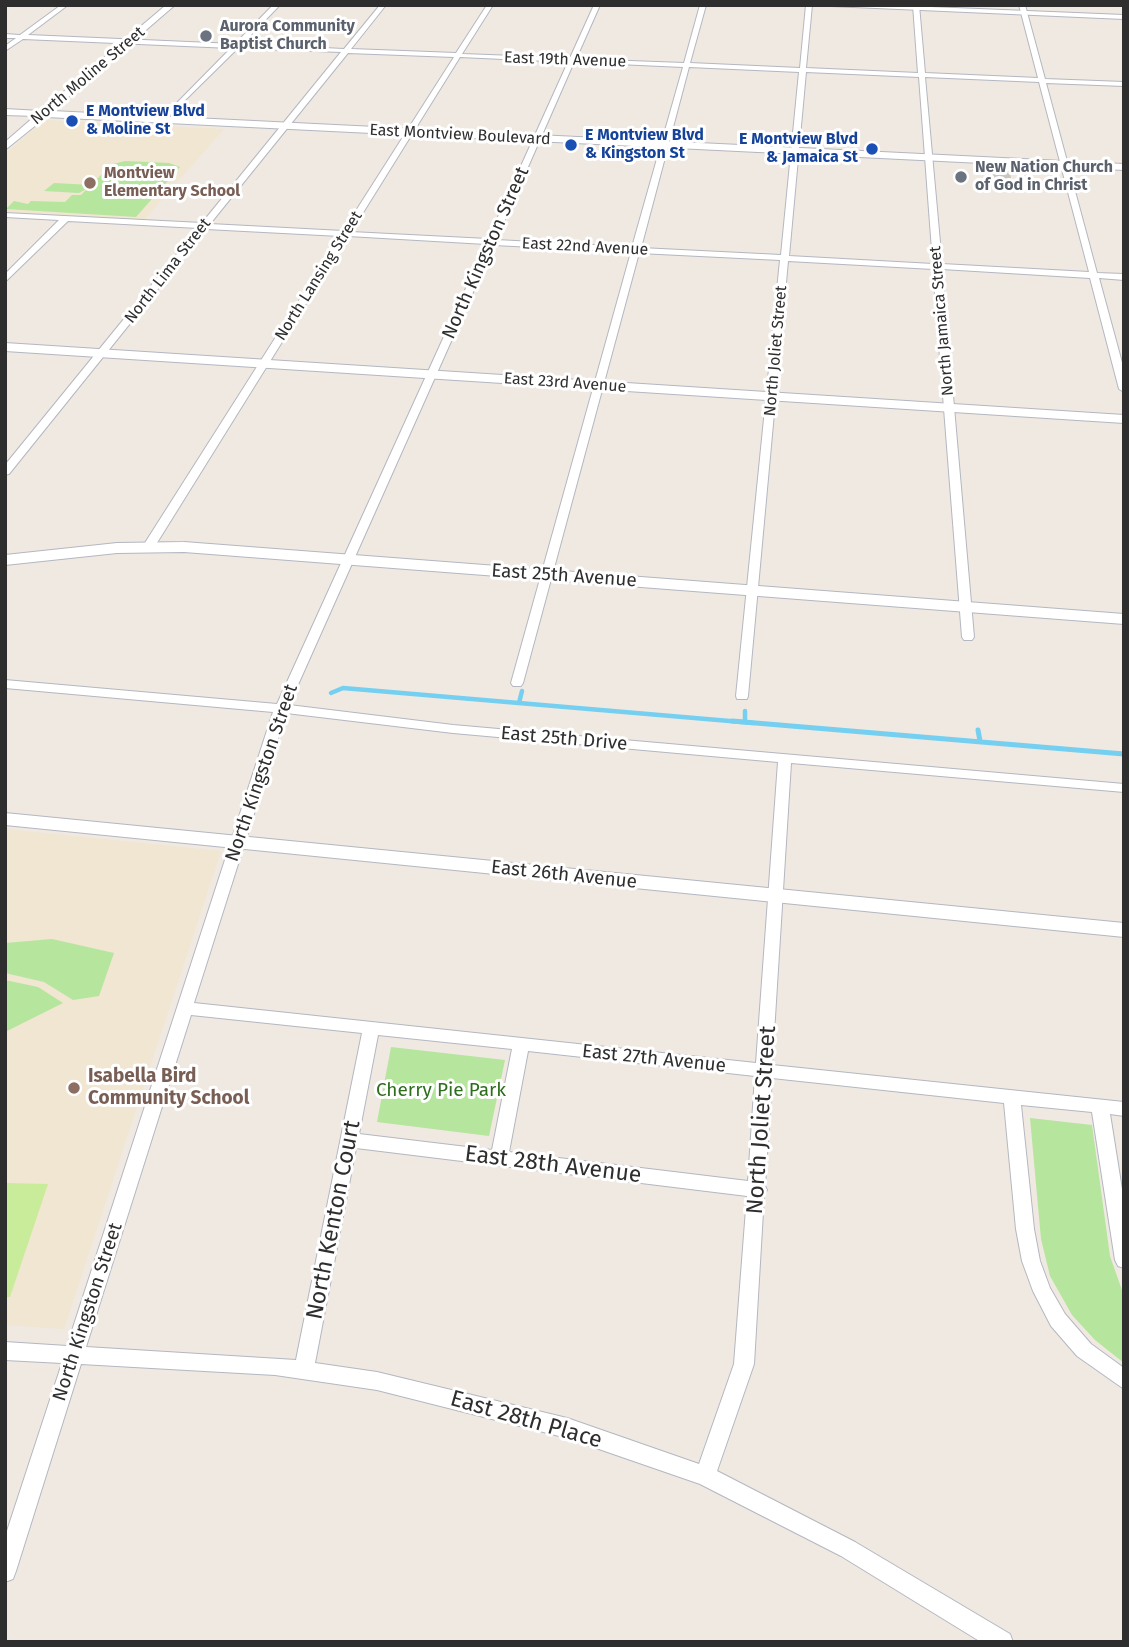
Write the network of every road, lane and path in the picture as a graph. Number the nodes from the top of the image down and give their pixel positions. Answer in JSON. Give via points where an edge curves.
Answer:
{"nodes":[{"id":1,"x":65,"y":5,"type":"edge"},
{"id":2,"x":172,"y":5,"type":"edge"},
{"id":3,"x":277,"y":5,"type":"edge"},
{"id":4,"x":383,"y":5,"type":"edge"},
{"id":5,"x":490,"y":5,"type":"edge"},
{"id":6,"x":597,"y":5,"type":"edge"},
{"id":7,"x":703,"y":5,"type":"edge"},
{"id":8,"x":810,"y":5,"type":"edge"},
{"id":9,"x":916,"y":7,"type":"edge"},
{"id":10,"x":1023,"y":9,"type":"edge"},
{"id":11,"x":1124,"y":18,"type":"edge"},
{"id":12,"x":5,"y":36,"type":"edge"},
{"id":13,"x":23,"y":36,"type":"junction"},
{"id":14,"x":130,"y":41,"type":"junction"},
{"id":15,"x":237,"y":46,"type":"junction"},
{"id":16,"x":5,"y":49,"type":"edge"},
{"id":17,"x":347,"y":50,"type":"junction"},
{"id":18,"x":458,"y":55,"type":"junction"},
{"id":19,"x":572,"y":60,"type":"junction"},
{"id":20,"x":687,"y":65,"type":"junction"},
{"id":21,"x":803,"y":70,"type":"junction"},
{"id":22,"x":922,"y":75,"type":"junction"},
{"id":23,"x":1042,"y":80,"type":"junction"},
{"id":24,"x":1124,"y":84,"type":"edge"},
{"id":25,"x":5,"y":112,"type":"edge"},
{"id":26,"x":43,"y":114,"type":"junction"},
{"id":27,"x":163,"y":120,"type":"junction"},
{"id":28,"x":287,"y":126,"type":"junction"},
{"id":29,"x":410,"y":132,"type":"junction"},
{"id":30,"x":537,"y":138,"type":"junction"},
{"id":31,"x":666,"y":145,"type":"junction"},
{"id":32,"x":5,"y":147,"type":"edge"},
{"id":33,"x":795,"y":151,"type":"junction"},
{"id":34,"x":929,"y":158,"type":"junction"},
{"id":35,"x":1064,"y":164,"type":"junction"},
{"id":36,"x":1124,"y":167,"type":"edge"},
{"id":37,"x":5,"y":215,"type":"edge"},
{"id":38,"x":66,"y":218,"type":"junction"},
{"id":39,"x":203,"y":226,"type":"junction"},
{"id":40,"x":346,"y":233,"type":"junction"},
{"id":41,"x":491,"y":242,"type":"junction"},
{"id":42,"x":636,"y":250,"type":"junction"},
{"id":43,"x":785,"y":258,"type":"junction"},
{"id":44,"x":937,"y":266,"type":"junction"},
{"id":45,"x":1094,"y":275,"type":"junction"},
{"id":46,"x":1124,"y":277,"type":"edge"},
{"id":47,"x":5,"y":279,"type":"edge"},
{"id":48,"x":5,"y":347,"type":"edge"},
{"id":49,"x":103,"y":353,"type":"junction"},
{"id":50,"x":263,"y":364,"type":"junction"},
{"id":51,"x":431,"y":374,"type":"junction"},
{"id":52,"x":599,"y":386,"type":"junction"},
{"id":53,"x":1124,"y":389,"type":"edge"},
{"id":54,"x":772,"y":397,"type":"junction"},
{"id":55,"x":950,"y":408,"type":"junction"},
{"id":56,"x":1124,"y":419,"type":"edge"},
{"id":57,"x":5,"y":472,"type":"edge"},
{"id":58,"x":149,"y":546,"type":"junction"},
{"id":59,"x":348,"y":559,"type":"junction"},
{"id":60,"x":5,"y":561,"type":"edge"},
{"id":61,"x":548,"y":575,"type":"junction"},
{"id":62,"x":753,"y":590,"type":"junction"},
{"id":63,"x":966,"y":607,"type":"junction"},
{"id":64,"x":1124,"y":619,"type":"edge"},
{"id":65,"x":968,"y":636,"type":"dead end"},
{"id":66,"x":517,"y":683,"type":"dead end"},
{"id":67,"x":5,"y":684,"type":"edge"},
{"id":68,"x":742,"y":696,"type":"dead end"},
{"id":69,"x":281,"y":708,"type":"junction"},
{"id":70,"x":786,"y":758,"type":"junction"},
{"id":71,"x":1124,"y":788,"type":"edge"},
{"id":72,"x":5,"y":819,"type":"edge"},
{"id":73,"x":237,"y":842,"type":"junction"},
{"id":74,"x":776,"y":897,"type":"junction"},
{"id":75,"x":1124,"y":930,"type":"edge"},
{"id":76,"x":184,"y":1008,"type":"junction"},
{"id":77,"x":371,"y":1028,"type":"junction"},
{"id":78,"x":521,"y":1044,"type":"junction"},
{"id":79,"x":765,"y":1070,"type":"junction"},
{"id":80,"x":1012,"y":1097,"type":"junction"},
{"id":81,"x":1100,"y":1107,"type":"junction"},
{"id":82,"x":1124,"y":1109,"type":"edge"},
{"id":83,"x":349,"y":1140,"type":"junction"},
{"id":84,"x":499,"y":1158,"type":"junction"},
{"id":85,"x":758,"y":1190,"type":"junction"},
{"id":86,"x":1124,"y":1260,"type":"edge"},
{"id":87,"x":5,"y":1351,"type":"edge"},
{"id":88,"x":74,"y":1354,"type":"junction"},
{"id":89,"x":304,"y":1370,"type":"junction"},
{"id":90,"x":1124,"y":1380,"type":"edge"},
{"id":91,"x":705,"y":1476,"type":"junction"},
{"id":92,"x":5,"y":1571,"type":"edge"},
{"id":93,"x":1002,"y":1642,"type":"edge"}],
"edges":[{"from":1,"to":13,"type":"street"},
{"from":2,"to":14,"type":"street","name":"North Moline Street"},
{"from":3,"to":15,"type":"street"},
{"from":4,"to":17,"type":"street","name":"North Lima Street"},
{"from":5,"to":18,"type":"street","name":"North Lansing Street"},
{"from":6,"to":19,"type":"street","name":"North Kingston Street"},
{"from":7,"to":20,"type":"street"},
{"from":8,"to":9,"type":"street"},
{"from":8,"to":21,"type":"street","name":"North Joliet Street"},
{"from":9,"to":10,"type":"street"},
{"from":9,"to":22,"type":"street","name":"North Jamaica Street"},
{"from":10,"to":11,"type":"street"},
{"from":10,"to":23,"type":"street"},
{"from":12,"to":13,"type":"street","name":"East 19th Avenue"},
{"from":13,"to":14,"type":"street","name":"East 19th Avenue"},
{"from":13,"to":16,"type":"street"},
{"from":14,"to":15,"type":"street","name":"East 19th Avenue"},
{"from":14,"to":26,"type":"street","name":"North Moline Street"},
{"from":15,"to":17,"type":"street","name":"East 19th Avenue"},
{"from":15,"to":27,"type":"street"},
{"from":17,"to":18,"type":"street","name":"East 19th Avenue"},
{"from":17,"to":28,"type":"street","name":"North Lima Street"},
{"from":18,"to":19,"type":"street","name":"East 19th Avenue"},
{"from":18,"to":29,"type":"street","name":"North Lansing Street"},
{"from":19,"to":20,"type":"street","name":"East 19th Avenue"},
{"from":19,"to":30,"type":"street","name":"North Kingston Street"},
{"from":20,"to":21,"type":"street","name":"East 19th Avenue"},
{"from":20,"to":31,"type":"street"},
{"from":21,"to":22,"type":"street","name":"East 19th Avenue"},
{"from":21,"to":33,"type":"street","name":"North Joliet Street"},
{"from":22,"to":23,"type":"street","name":"East 19th Avenue"},
{"from":22,"to":34,"type":"street","name":"North Jamaica Street"},
{"from":23,"to":24,"type":"street","name":"East 19th Avenue"},
{"from":23,"to":35,"type":"street"},
{"from":25,"to":26,"type":"street","name":"East Montview Boulevard"},
{"from":26,"to":27,"type":"street","name":"East Montview Boulevard"},
{"from":26,"to":32,"type":"street","name":"North Moline Street"},
{"from":27,"to":28,"type":"street","name":"East Montview Boulevard"},
{"from":28,"to":29,"type":"street","name":"East Montview Boulevard"},
{"from":28,"to":39,"type":"street","name":"North Lima Street"},
{"from":29,"to":30,"type":"street","name":"East Montview Boulevard"},
{"from":29,"to":40,"type":"street","name":"North Lansing Street"},
{"from":30,"to":31,"type":"street","name":"East Montview Boulevard"},
{"from":30,"to":41,"type":"street","name":"North Kingston Street"},
{"from":31,"to":33,"type":"street","name":"East Montview Boulevard"},
{"from":31,"to":42,"type":"street"},
{"from":33,"to":34,"type":"street","name":"East Montview Boulevard"},
{"from":33,"to":43,"type":"street","name":"North Joliet Street"},
{"from":34,"to":35,"type":"street","name":"East Montview Boulevard"},
{"from":34,"to":44,"type":"street","name":"North Jamaica Street"},
{"from":35,"to":36,"type":"street","name":"East Montview Boulevard"},
{"from":35,"to":45,"type":"street"},
{"from":37,"to":38,"type":"street","name":"East 22nd Avenue"},
{"from":38,"to":39,"type":"street","name":"East 22nd Avenue"},
{"from":38,"to":47,"type":"street"},
{"from":39,"to":40,"type":"street","name":"East 22nd Avenue"},
{"from":39,"to":49,"type":"street","name":"North Lima Street"},
{"from":40,"to":41,"type":"street","name":"East 22nd Avenue"},
{"from":40,"to":50,"type":"street","name":"North Lansing Street"},
{"from":41,"to":42,"type":"street","name":"East 22nd Avenue"},
{"from":41,"to":51,"type":"street","name":"North Kingston Street"},
{"from":42,"to":43,"type":"street","name":"East 22nd Avenue"},
{"from":42,"to":52,"type":"street"},
{"from":43,"to":44,"type":"street","name":"East 22nd Avenue"},
{"from":43,"to":54,"type":"street","name":"North Joliet Street"},
{"from":44,"to":45,"type":"street","name":"East 22nd Avenue"},
{"from":44,"to":55,"type":"street","name":"North Jamaica Street"},
{"from":45,"to":46,"type":"street","name":"East 22nd Avenue"},
{"from":45,"to":53,"type":"street"},
{"from":48,"to":49,"type":"street","name":"East 23rd Avenue"},
{"from":49,"to":50,"type":"street","name":"East 23rd Avenue"},
{"from":49,"to":57,"type":"street","name":"North Lima Street"},
{"from":50,"to":51,"type":"street","name":"East 23rd Avenue"},
{"from":50,"to":58,"type":"street","name":"North Lansing Street"},
{"from":51,"to":52,"type":"street","name":"East 23rd Avenue"},
{"from":51,"to":59,"type":"street","name":"North Kingston Street"},
{"from":52,"to":54,"type":"street","name":"East 23rd Avenue"},
{"from":52,"to":61,"type":"street"},
{"from":54,"to":55,"type":"street","name":"East 23rd Avenue"},
{"from":54,"to":62,"type":"street","name":"North Joliet Street"},
{"from":55,"to":56,"type":"street","name":"East 23rd Avenue"},
{"from":55,"to":63,"type":"street","name":"North Jamaica Street"},
{"from":58,"to":59,"type":"street","name":"East 25th Avenue"},
{"from":58,"to":60,"type":"street","name":"East 25th Avenue"},
{"from":59,"to":61,"type":"street","name":"East 25th Avenue"},
{"from":59,"to":69,"type":"street","name":"North Kingston Street"},
{"from":61,"to":62,"type":"street","name":"East 25th Avenue"},
{"from":61,"to":66,"type":"street"},
{"from":62,"to":63,"type":"street","name":"East 25th Avenue"},
{"from":62,"to":68,"type":"street","name":"North Joliet Street"},
{"from":63,"to":64,"type":"street","name":"East 25th Avenue"},
{"from":63,"to":65,"type":"street","name":"North Jamaica Street"},
{"from":67,"to":69,"type":"street","name":"East 25th Drive"},
{"from":69,"to":70,"type":"street","name":"East 25th Drive","via":[[453,729]]},
{"from":69,"to":73,"type":"street","name":"North Kingston Street"},
{"from":70,"to":71,"type":"street","name":"East 25th Drive"},
{"from":70,"to":74,"type":"street","name":"North Joliet Street"},
{"from":72,"to":73,"type":"street","name":"East 26th Avenue"},
{"from":73,"to":74,"type":"street","name":"East 26th Avenue"},
{"from":73,"to":76,"type":"street","name":"North Kingston Street"},
{"from":74,"to":75,"type":"street","name":"East 26th Avenue"},
{"from":74,"to":79,"type":"street","name":"North Joliet Street"},
{"from":76,"to":77,"type":"street","name":"East 27th Avenue"},
{"from":76,"to":88,"type":"street","name":"North Kingston Street"},
{"from":77,"to":78,"type":"street","name":"East 27th Avenue"},
{"from":77,"to":83,"type":"street","name":"North Kenton Court"},
{"from":78,"to":79,"type":"street","name":"East 27th Avenue"},
{"from":78,"to":84,"type":"street"},
{"from":79,"to":80,"type":"street","name":"East 27th Avenue"},
{"from":79,"to":85,"type":"street","name":"North Joliet Street"},
{"from":80,"to":81,"type":"street","name":"East 27th Avenue"},
{"from":80,"to":90,"type":"street","via":[[1024,1229],[1042,1291],[1058,1321],[1084,1350]]},
{"from":81,"to":82,"type":"street","name":"East 27th Avenue"},
{"from":81,"to":86,"type":"street"},
{"from":83,"to":84,"type":"street","name":"East 28th Avenue"},
{"from":83,"to":89,"type":"street","name":"North Kenton Court"},
{"from":84,"to":85,"type":"street","name":"East 28th Avenue"},
{"from":85,"to":91,"type":"street","name":"North Joliet Street","via":[[744,1364]]},
{"from":87,"to":88,"type":"street","name":"East 28th Place"},
{"from":88,"to":89,"type":"street","name":"East 28th Place"},
{"from":88,"to":92,"type":"street","name":"North Kingston Street"},
{"from":89,"to":91,"type":"street","name":"East 28th Place","via":[[477,1404],[567,1428]]},
{"from":91,"to":93,"type":"street","name":"East 28th Place","via":[[848,1549]]}]}
